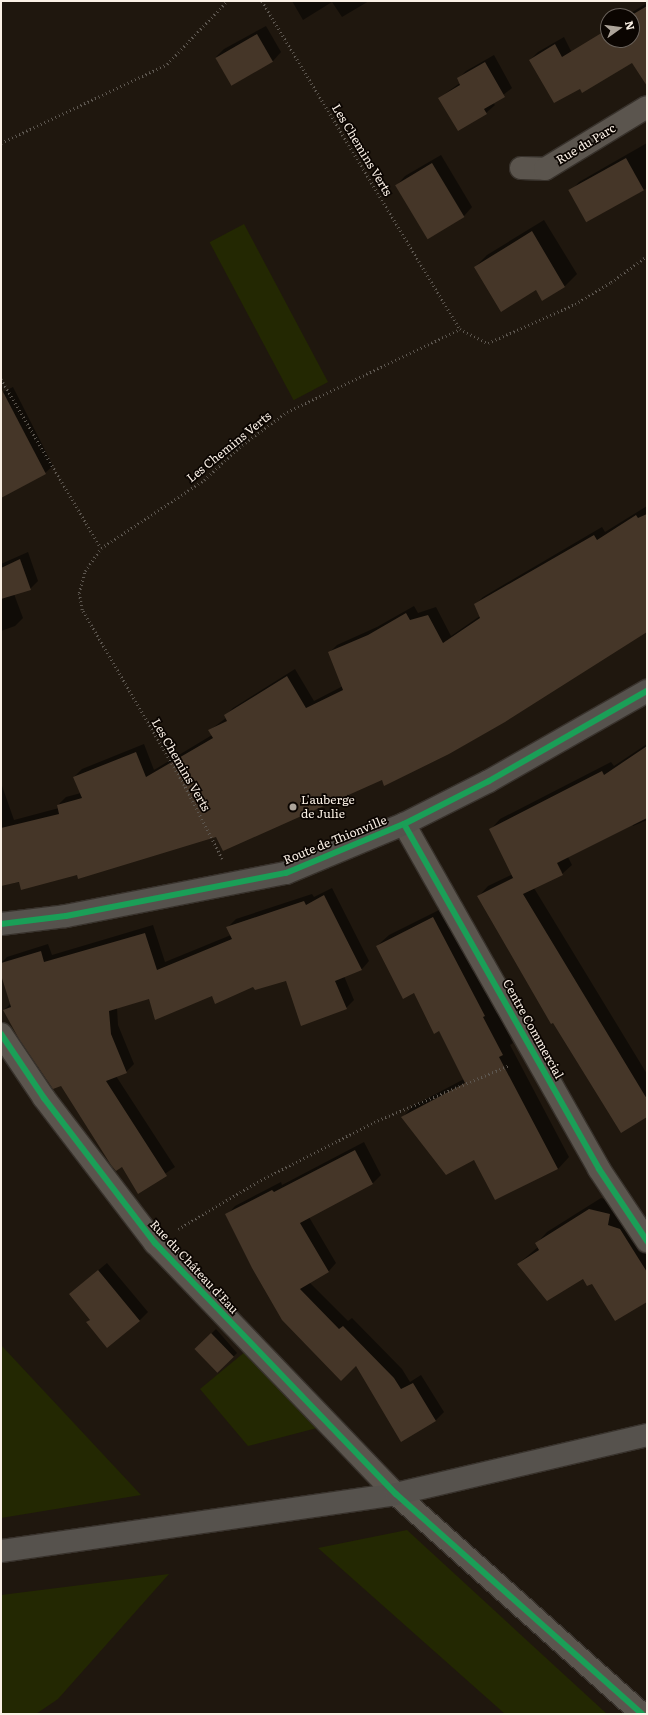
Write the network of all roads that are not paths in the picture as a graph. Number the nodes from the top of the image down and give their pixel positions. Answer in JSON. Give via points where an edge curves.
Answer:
{"nodes":[{"id":1,"x":647,"y":107,"type":"edge"},
{"id":2,"x":520,"y":168,"type":"dead end"},
{"id":3,"x":647,"y":691,"type":"edge"},
{"id":4,"x":404,"y":824,"type":"junction"},
{"id":5,"x":1,"y":924,"type":"edge"},
{"id":6,"x":1,"y":1034,"type":"edge"},
{"id":7,"x":647,"y":1241,"type":"edge"},
{"id":8,"x":647,"y":1434,"type":"edge"},
{"id":9,"x":396,"y":1494,"type":"junction"},
{"id":10,"x":1,"y":1551,"type":"edge"},
{"id":11,"x":642,"y":1714,"type":"edge"}],
"edges":[{"from":1,"to":2,"type":"street","name":"Rue du Parc","via":[[545,169]]},
{"from":3,"to":4,"type":"street","name":"Route de Thionville","via":[[489,781]]},
{"from":4,"to":5,"type":"street","name":"Route de Thionville","via":[[286,873],[66,916]]},
{"from":4,"to":7,"type":"street","name":"Centre Commercial","via":[[599,1169]]},
{"from":6,"to":9,"type":"street","name":"Rue du Château d'Eau","via":[[44,1098],[154,1244]]},
{"from":8,"to":9,"type":"street"},
{"from":9,"to":10,"type":"street"},
{"from":9,"to":11,"type":"street","name":"Rue du Château d'Eau"}]}
